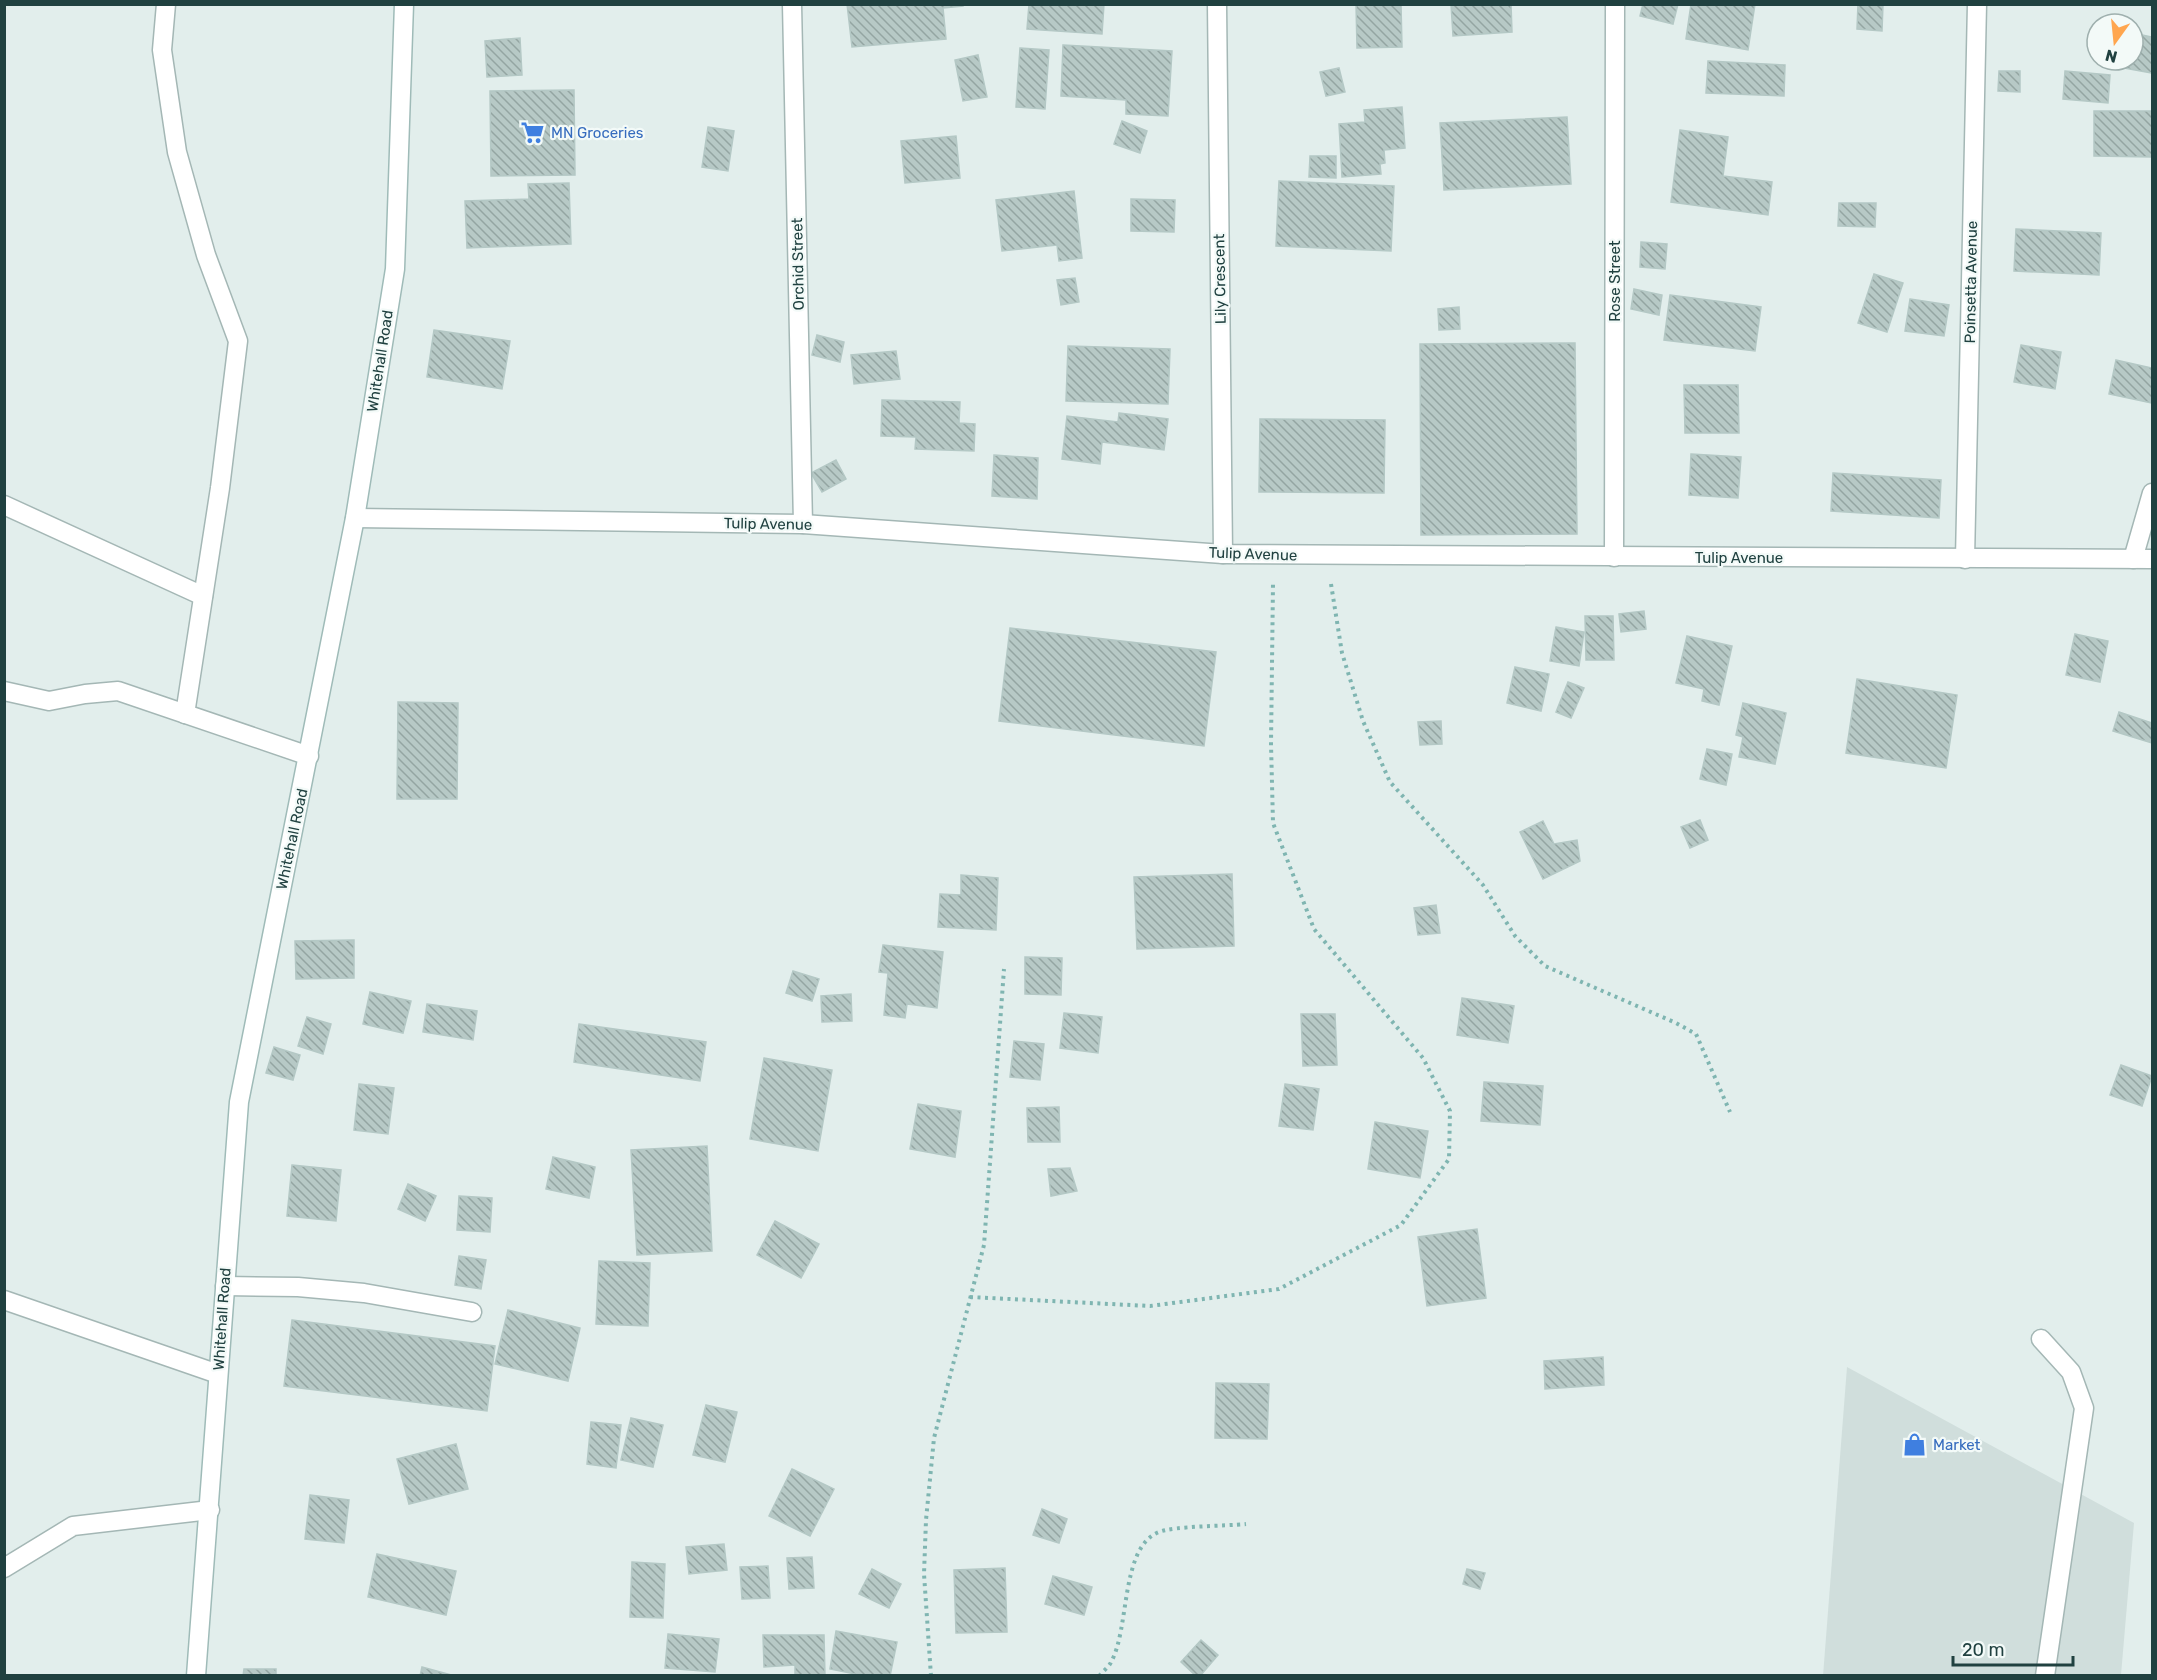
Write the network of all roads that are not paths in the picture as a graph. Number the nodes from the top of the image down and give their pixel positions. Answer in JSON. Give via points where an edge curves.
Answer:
{"nodes":[{"id":1,"x":166,"y":4,"type":"edge"},
{"id":2,"x":404,"y":4,"type":"edge"},
{"id":3,"x":792,"y":4,"type":"edge"},
{"id":4,"x":1217,"y":4,"type":"edge"},
{"id":5,"x":1615,"y":4,"type":"edge"},
{"id":6,"x":1977,"y":4,"type":"edge"},
{"id":7,"x":2152,"y":493,"type":"edge"},
{"id":8,"x":4,"y":505,"type":"edge"},
{"id":9,"x":355,"y":518,"type":"junction"},
{"id":10,"x":803,"y":524,"type":"junction"},
{"id":11,"x":1223,"y":554,"type":"junction"},
{"id":12,"x":1614,"y":557,"type":"junction"},
{"id":13,"x":1965,"y":559,"type":"junction"},
{"id":14,"x":2133,"y":559,"type":"junction"},
{"id":15,"x":2152,"y":559,"type":"edge"},
{"id":16,"x":203,"y":596,"type":"junction"},
{"id":17,"x":4,"y":691,"type":"edge"},
{"id":18,"x":185,"y":714,"type":"junction"},
{"id":19,"x":309,"y":756,"type":"junction"},
{"id":20,"x":225,"y":1286,"type":"junction"},
{"id":21,"x":4,"y":1300,"type":"edge"},
{"id":22,"x":472,"y":1312,"type":"dead end"},
{"id":23,"x":2041,"y":1339,"type":"dead end"},
{"id":24,"x":218,"y":1374,"type":"junction"},
{"id":25,"x":210,"y":1510,"type":"junction"},
{"id":26,"x":4,"y":1568,"type":"edge"},
{"id":27,"x":196,"y":1676,"type":"edge"},
{"id":28,"x":2045,"y":1676,"type":"edge"}],
"edges":[{"from":1,"to":16,"type":"street","via":[[162,50],[177,152],[206,255],[238,341]]},
{"from":2,"to":9,"type":"street","name":"Whitehall Road","via":[[395,269]]},
{"from":3,"to":10,"type":"street","name":"Orchid Street"},
{"from":4,"to":11,"type":"street","name":"Lily Crescent"},
{"from":5,"to":12,"type":"street","name":"Rose Street"},
{"from":6,"to":13,"type":"street","name":"Poinsetta Avenue"},
{"from":7,"to":14,"type":"street"},
{"from":8,"to":16,"type":"street"},
{"from":9,"to":10,"type":"street","name":"Tulip Avenue"},
{"from":9,"to":19,"type":"street","name":"Whitehall Road"},
{"from":10,"to":11,"type":"street","name":"Tulip Avenue"},
{"from":11,"to":12,"type":"street","name":"Tulip Avenue"},
{"from":12,"to":13,"type":"street","name":"Tulip Avenue"},
{"from":13,"to":14,"type":"street","name":"Tulip Avenue"},
{"from":14,"to":15,"type":"street","name":"Tulip Avenue"},
{"from":16,"to":18,"type":"street"},
{"from":17,"to":18,"type":"street","via":[[49,701],[118,691]]},
{"from":18,"to":19,"type":"street"},
{"from":19,"to":20,"type":"street","name":"Whitehall Road","via":[[239,1102]]},
{"from":20,"to":22,"type":"street","via":[[364,1293]]},
{"from":20,"to":24,"type":"street","name":"Whitehall Road"},
{"from":21,"to":24,"type":"street"},
{"from":23,"to":28,"type":"street","via":[[2071,1372],[2084,1408]]},
{"from":24,"to":25,"type":"street","name":"Whitehall Road"},
{"from":25,"to":26,"type":"street","via":[[73,1526]]},
{"from":25,"to":27,"type":"street","name":"Whitehall Road"}]}
